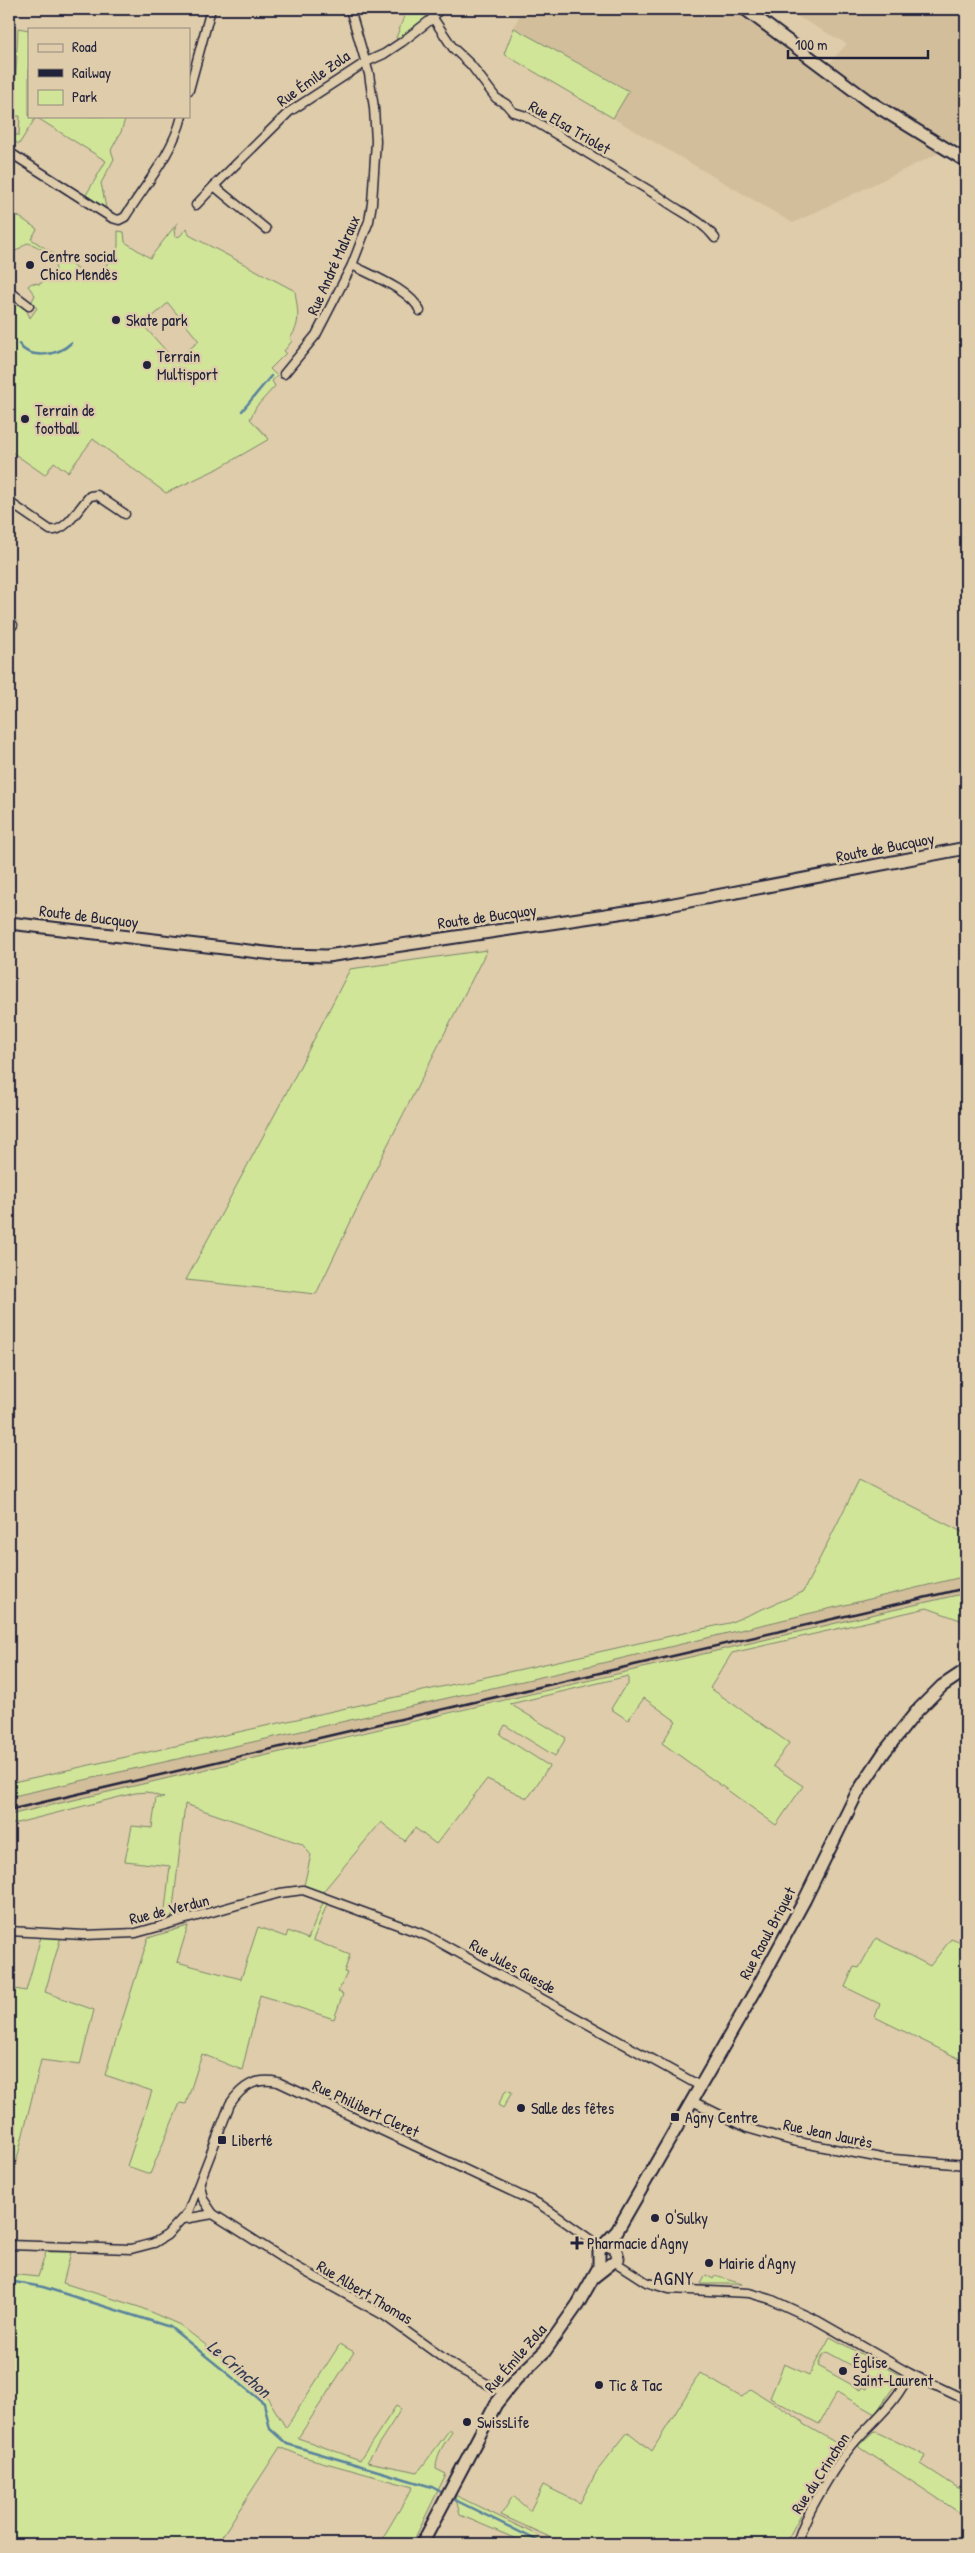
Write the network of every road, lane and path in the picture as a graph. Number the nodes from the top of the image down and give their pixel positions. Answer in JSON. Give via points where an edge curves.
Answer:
{"nodes":[{"id":1,"x":210,"y":9,"type":"edge"},
{"id":2,"x":350,"y":9,"type":"edge"},
{"id":3,"x":439,"y":9,"type":"edge"},
{"id":4,"x":744,"y":9,"type":"edge"},
{"id":5,"x":433,"y":18,"type":"junction"},
{"id":6,"x":366,"y":62,"type":"junction"},
{"id":7,"x":190,"y":86,"type":"edge"},
{"id":8,"x":182,"y":118,"type":"edge"},
{"id":9,"x":9,"y":152,"type":"edge"},
{"id":10,"x":966,"y":160,"type":"edge"},
{"id":11,"x":214,"y":186,"type":"junction"},
{"id":12,"x":196,"y":205,"type":"dead end"},
{"id":13,"x":266,"y":229,"type":"dead end"},
{"id":14,"x":715,"y":238,"type":"dead end"},
{"id":15,"x":352,"y":265,"type":"junction"},
{"id":16,"x":9,"y":291,"type":"edge"},
{"id":17,"x":29,"y":306,"type":"dead end"},
{"id":18,"x":420,"y":311,"type":"dead end"},
{"id":19,"x":284,"y":374,"type":"dead end"},
{"id":20,"x":9,"y":502,"type":"edge"},
{"id":21,"x":125,"y":514,"type":"dead end"},
{"id":22,"x":966,"y":848,"type":"edge"},
{"id":23,"x":9,"y":923,"type":"edge"},
{"id":24,"x":966,"y":1670,"type":"edge"},
{"id":25,"x":304,"y":1890,"type":"joint"},
{"id":26,"x":9,"y":1930,"type":"edge"},
{"id":27,"x":700,"y":2086,"type":"junction"},
{"id":28,"x":692,"y":2101,"type":"junction"},
{"id":29,"x":966,"y":2165,"type":"edge"},
{"id":30,"x":200,"y":2185,"type":"junction"},
{"id":31,"x":213,"y":2214,"type":"junction"},
{"id":32,"x":184,"y":2219,"type":"junction"},
{"id":33,"x":9,"y":2245,"type":"edge"},
{"id":34,"x":607,"y":2246,"type":"junction"},
{"id":35,"x":608,"y":2262,"type":"junction"},
{"id":36,"x":909,"y":2373,"type":"junction"},
{"id":37,"x":504,"y":2393,"type":"junction"},
{"id":38,"x":966,"y":2400,"type":"edge"},
{"id":39,"x":422,"y":2544,"type":"edge"},
{"id":40,"x":798,"y":2544,"type":"edge"}],
"edges":[{"from":1,"to":7,"type":"street"},
{"from":2,"to":6,"type":"street","name":"Rue André Malraux"},
{"from":3,"to":5,"type":"street","name":"Rue Émile Zola"},
{"from":4,"to":10,"type":"street","via":[[867,100]]},
{"from":5,"to":6,"type":"street","name":"Rue Émile Zola","via":[[384,54]]},
{"from":5,"to":14,"type":"street","name":"Rue Elsa Triolet","via":[[453,48],[471,65],[496,98],[513,112],[526,116],[707,226]]},
{"from":6,"to":11,"type":"street","name":"Rue Émile Zola","via":[[289,112]]},
{"from":6,"to":15,"type":"street","name":"Rue André Malraux","via":[[374,108],[374,177],[369,221]]},
{"from":8,"to":9,"type":"street","via":[[166,152],[125,217],[119,220]]},
{"from":11,"to":12,"type":"street","name":"Rue Émile Zola"},
{"from":11,"to":13,"type":"street"},
{"from":15,"to":18,"type":"street","via":[[408,296]]},
{"from":15,"to":19,"type":"street","name":"Rue André Malraux","via":[[316,335]]},
{"from":16,"to":17,"type":"street"},
{"from":20,"to":21,"type":"street","via":[[56,531],[90,496],[97,495]]},
{"from":22,"to":23,"type":"street","name":"Route de Bucquoy","via":[[653,908],[327,956],[267,954]]},
{"from":24,"to":27,"type":"street","name":"Rue Raoul Briquet","via":[[942,1686],[917,1711],[857,1793],[779,1947]]},
{"from":25,"to":26,"type":"street","name":"Rue de Verdun","via":[[280,1893],[136,1933],[84,1935]]},
{"from":25,"to":27,"type":"street","name":"Rue Jules Guesde","via":[[428,1936]]},
{"from":27,"to":28,"type":"street"},
{"from":28,"to":29,"type":"street","name":"Rue Jean Jaurès","via":[[747,2128],[794,2140],[881,2158]]},
{"from":28,"to":34,"type":"street"},
{"from":30,"to":31,"type":"street","name":"Rue Albert Thomas","via":[[203,2199]]},
{"from":30,"to":32,"type":"street","name":"Rue Philibert Cleret"},
{"from":30,"to":34,"type":"street","name":"Rue Philibert Cleret","via":[[224,2118],[238,2093],[254,2082],[271,2080],[541,2205]]},
{"from":31,"to":32,"type":"street"},
{"from":31,"to":37,"type":"street","name":"Rue Albert Thomas","via":[[295,2266],[385,2316],[454,2366]]},
{"from":32,"to":33,"type":"street","via":[[154,2243],[130,2249]]},
{"from":34,"to":35,"type":"street","via":[[598,2253]]},
{"from":34,"to":35,"type":"street","via":[[618,2254]]},
{"from":35,"to":36,"type":"street","via":[[646,2282],[669,2288],[749,2293],[770,2299],[818,2321]]},
{"from":35,"to":37,"type":"street","name":"Rue Émile Zola","via":[[594,2277],[565,2325]]},
{"from":36,"to":38,"type":"street"},
{"from":36,"to":40,"type":"street","name":"Rue du Crinchon","via":[[885,2411],[850,2449],[822,2490],[804,2524]]},
{"from":37,"to":39,"type":"street","name":"Rue Émile Zola"}]}
